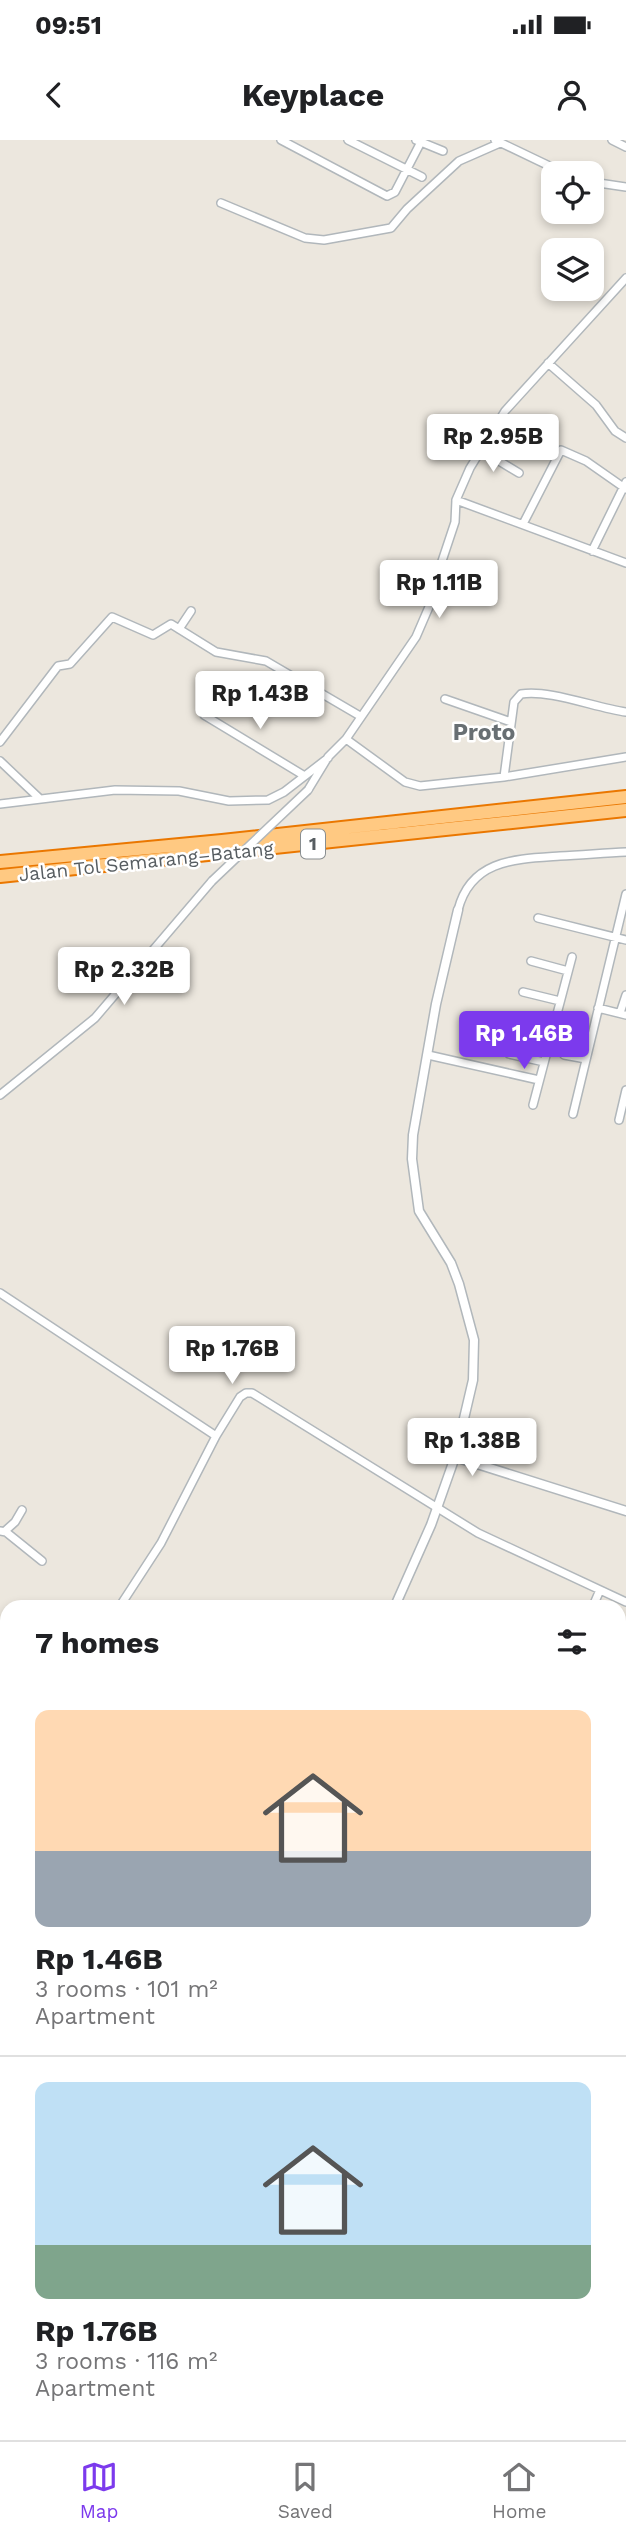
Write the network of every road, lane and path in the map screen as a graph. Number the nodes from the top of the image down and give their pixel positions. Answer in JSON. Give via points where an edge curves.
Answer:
{"nodes":[{"id":1,"x":281,"y":140,"type":"edge"},
{"id":2,"x":306,"y":140,"type":"edge"},
{"id":3,"x":348,"y":140,"type":"edge"},
{"id":4,"x":612,"y":140,"type":"edge"},
{"id":5,"x":420,"y":141,"type":"edge"},
{"id":6,"x":497,"y":141,"type":"edge"},
{"id":7,"x":626,"y":147,"type":"edge"},
{"id":8,"x":301,"y":150,"type":"junction"},
{"id":9,"x":443,"y":151,"type":"dead end"},
{"id":10,"x":541,"y":162,"type":"edge"},
{"id":11,"x":407,"y":169,"type":"junction"},
{"id":12,"x":422,"y":177,"type":"dead end"},
{"id":13,"x":604,"y":184,"type":"edge"},
{"id":14,"x":626,"y":187,"type":"edge"},
{"id":15,"x":221,"y":203,"type":"dead end"},
{"id":16,"x":625,"y":279,"type":"edge"},
{"id":17,"x":548,"y":363,"type":"junction"},
{"id":18,"x":626,"y":438,"type":"edge"},
{"id":19,"x":481,"y":450,"type":"junction"},
{"id":20,"x":519,"y":473,"type":"dead end"},
{"id":21,"x":625,"y":486,"type":"edge"},
{"id":22,"x":456,"y":500,"type":"junction"},
{"id":23,"x":523,"y":524,"type":"junction"},
{"id":24,"x":592,"y":551,"type":"junction"},
{"id":25,"x":626,"y":563,"type":"edge"},
{"id":26,"x":191,"y":611,"type":"dead end"},
{"id":27,"x":179,"y":629,"type":"junction"},
{"id":28,"x":219,"y":689,"type":"dead end"},
{"id":29,"x":445,"y":699,"type":"dead end"},
{"id":30,"x":626,"y":712,"type":"edge"},
{"id":31,"x":360,"y":716,"type":"junction"},
{"id":32,"x":510,"y":722,"type":"junction"},
{"id":33,"x":346,"y":739,"type":"junction"},
{"id":34,"x":0,"y":742,"type":"edge"},
{"id":35,"x":328,"y":757,"type":"junction"},
{"id":36,"x":626,"y":757,"type":"edge"},
{"id":37,"x":0,"y":761,"type":"edge"},
{"id":38,"x":303,"y":775,"type":"junction"},
{"id":39,"x":504,"y":778,"type":"junction"},
{"id":40,"x":626,"y":797,"type":"edge"},
{"id":41,"x":38,"y":798,"type":"junction"},
{"id":42,"x":0,"y":804,"type":"edge"},
{"id":43,"x":626,"y":810,"type":"edge"},
{"id":44,"x":626,"y":852,"type":"edge"},
{"id":45,"x":0,"y":862,"type":"edge"},
{"id":46,"x":0,"y":876,"type":"edge"},
{"id":47,"x":626,"y":894,"type":"edge"},
{"id":48,"x":458,"y":910,"type":"joint"},
{"id":49,"x":538,"y":918,"type":"dead end"},
{"id":50,"x":615,"y":937,"type":"junction"},
{"id":51,"x":626,"y":940,"type":"edge"},
{"id":52,"x":572,"y":957,"type":"dead end"},
{"id":53,"x":531,"y":961,"type":"dead end"},
{"id":54,"x":568,"y":971,"type":"junction"},
{"id":55,"x":523,"y":992,"type":"dead end"},
{"id":56,"x":626,"y":995,"type":"edge"},
{"id":57,"x":560,"y":1001,"type":"junction"},
{"id":58,"x":598,"y":1008,"type":"junction"},
{"id":59,"x":623,"y":1014,"type":"edge"},
{"id":60,"x":516,"y":1022,"type":"dead end"},
{"id":61,"x":552,"y":1031,"type":"junction"},
{"id":62,"x":509,"y":1054,"type":"dead end"},
{"id":63,"x":428,"y":1055,"type":"junction"},
{"id":64,"x":564,"y":1055,"type":"dead end"},
{"id":65,"x":586,"y":1059,"type":"junction"},
{"id":66,"x":544,"y":1062,"type":"junction"},
{"id":67,"x":539,"y":1080,"type":"junction"},
{"id":68,"x":626,"y":1090,"type":"edge"},
{"id":69,"x":0,"y":1095,"type":"edge"},
{"id":70,"x":533,"y":1105,"type":"dead end"},
{"id":71,"x":573,"y":1115,"type":"dead end"},
{"id":72,"x":619,"y":1120,"type":"dead end"},
{"id":73,"x":0,"y":1293,"type":"edge"},
{"id":74,"x":216,"y":1436,"type":"junction"},
{"id":75,"x":455,"y":1457,"type":"junction"},
{"id":76,"x":438,"y":1507,"type":"junction"},
{"id":77,"x":22,"y":1510,"type":"dead end"},
{"id":78,"x":626,"y":1511,"type":"edge"},
{"id":79,"x":2,"y":1531,"type":"edge"},
{"id":80,"x":42,"y":1561,"type":"dead end"},
{"id":81,"x":600,"y":1590,"type":"junction"},
{"id":82,"x":124,"y":1600,"type":"edge"},
{"id":83,"x":399,"y":1600,"type":"edge"},
{"id":84,"x":596,"y":1600,"type":"edge"},
{"id":85,"x":622,"y":1600,"type":"edge"}],
"edges":[{"from":1,"to":8,"type":"street"},
{"from":2,"to":8,"type":"street"},
{"from":3,"to":11,"type":"street"},
{"from":4,"to":7,"type":"street"},
{"from":5,"to":9,"type":"street"},
{"from":5,"to":11,"type":"street"},
{"from":6,"to":10,"type":"street"},
{"from":6,"to":15,"type":"street","via":[[459,161],[391,228],[324,240],[305,238]]},
{"from":8,"to":11,"type":"street","via":[[387,196],[395,192]]},
{"from":11,"to":12,"type":"street"},
{"from":13,"to":14,"type":"street"},
{"from":16,"to":17,"type":"street"},
{"from":17,"to":18,"type":"street"},
{"from":17,"to":19,"type":"street","via":[[508,407]]},
{"from":19,"to":20,"type":"street"},
{"from":19,"to":22,"type":"street"},
{"from":21,"to":23,"type":"street","via":[[561,450]]},
{"from":21,"to":24,"type":"street"},
{"from":22,"to":23,"type":"street"},
{"from":22,"to":31,"type":"street","via":[[455,522],[423,624]]},
{"from":23,"to":24,"type":"street"},
{"from":24,"to":25,"type":"street"},
{"from":26,"to":27,"type":"street"},
{"from":27,"to":31,"type":"street","via":[[220,653],[267,662]]},
{"from":27,"to":34,"type":"street","via":[[169,624],[152,635],[111,617],[70,664],[58,666]]},
{"from":28,"to":38,"type":"street","via":[[204,715]]},
{"from":29,"to":32,"type":"street"},
{"from":30,"to":32,"type":"street","via":[[527,692],[516,697]]},
{"from":31,"to":33,"type":"street"},
{"from":32,"to":39,"type":"street"},
{"from":33,"to":35,"type":"street"},
{"from":33,"to":39,"type":"street","via":[[413,785]]},
{"from":35,"to":38,"type":"street"},
{"from":35,"to":69,"type":"street","bridge":true,"via":[[308,790],[212,881],[96,1018]]},
{"from":36,"to":39,"type":"street"},
{"from":37,"to":41,"type":"street"},
{"from":38,"to":41,"type":"street","via":[[268,800],[229,802],[168,790],[108,790]]},
{"from":40,"to":45,"type":"highway","name":"Jalan Tol Semarang–Batang","number":"1"},
{"from":41,"to":42,"type":"street"},
{"from":43,"to":46,"type":"highway","name":"Jalan Tol Semarang–Batang","number":"1"},
{"from":44,"to":48,"type":"street","via":[[496,865],[473,879]]},
{"from":47,"to":50,"type":"street"},
{"from":48,"to":63,"type":"street"},
{"from":49,"to":50,"type":"street"},
{"from":50,"to":51,"type":"street"},
{"from":50,"to":58,"type":"street"},
{"from":52,"to":54,"type":"street"},
{"from":53,"to":54,"type":"street"},
{"from":54,"to":57,"type":"street"},
{"from":55,"to":57,"type":"street"},
{"from":56,"to":59,"type":"street"},
{"from":57,"to":61,"type":"street"},
{"from":58,"to":59,"type":"street"},
{"from":58,"to":65,"type":"street"},
{"from":60,"to":61,"type":"street"},
{"from":61,"to":66,"type":"street"},
{"from":62,"to":66,"type":"street"},
{"from":63,"to":67,"type":"street"},
{"from":63,"to":75,"type":"street","via":[[413,1135],[419,1211],[451,1263],[474,1340],[473,1380]]},
{"from":64,"to":65,"type":"street"},
{"from":65,"to":71,"type":"street"},
{"from":66,"to":67,"type":"street"},
{"from":67,"to":70,"type":"street"},
{"from":68,"to":72,"type":"street"},
{"from":73,"to":74,"type":"street"},
{"from":74,"to":76,"type":"street","via":[[240,1397],[252,1393]]},
{"from":74,"to":82,"type":"street","via":[[161,1543]]},
{"from":75,"to":76,"type":"street"},
{"from":75,"to":78,"type":"street"},
{"from":76,"to":81,"type":"street","via":[[478,1533]]},
{"from":76,"to":83,"type":"street"},
{"from":77,"to":79,"type":"street"},
{"from":79,"to":80,"type":"street"},
{"from":81,"to":84,"type":"street"},
{"from":81,"to":85,"type":"street"}]}
